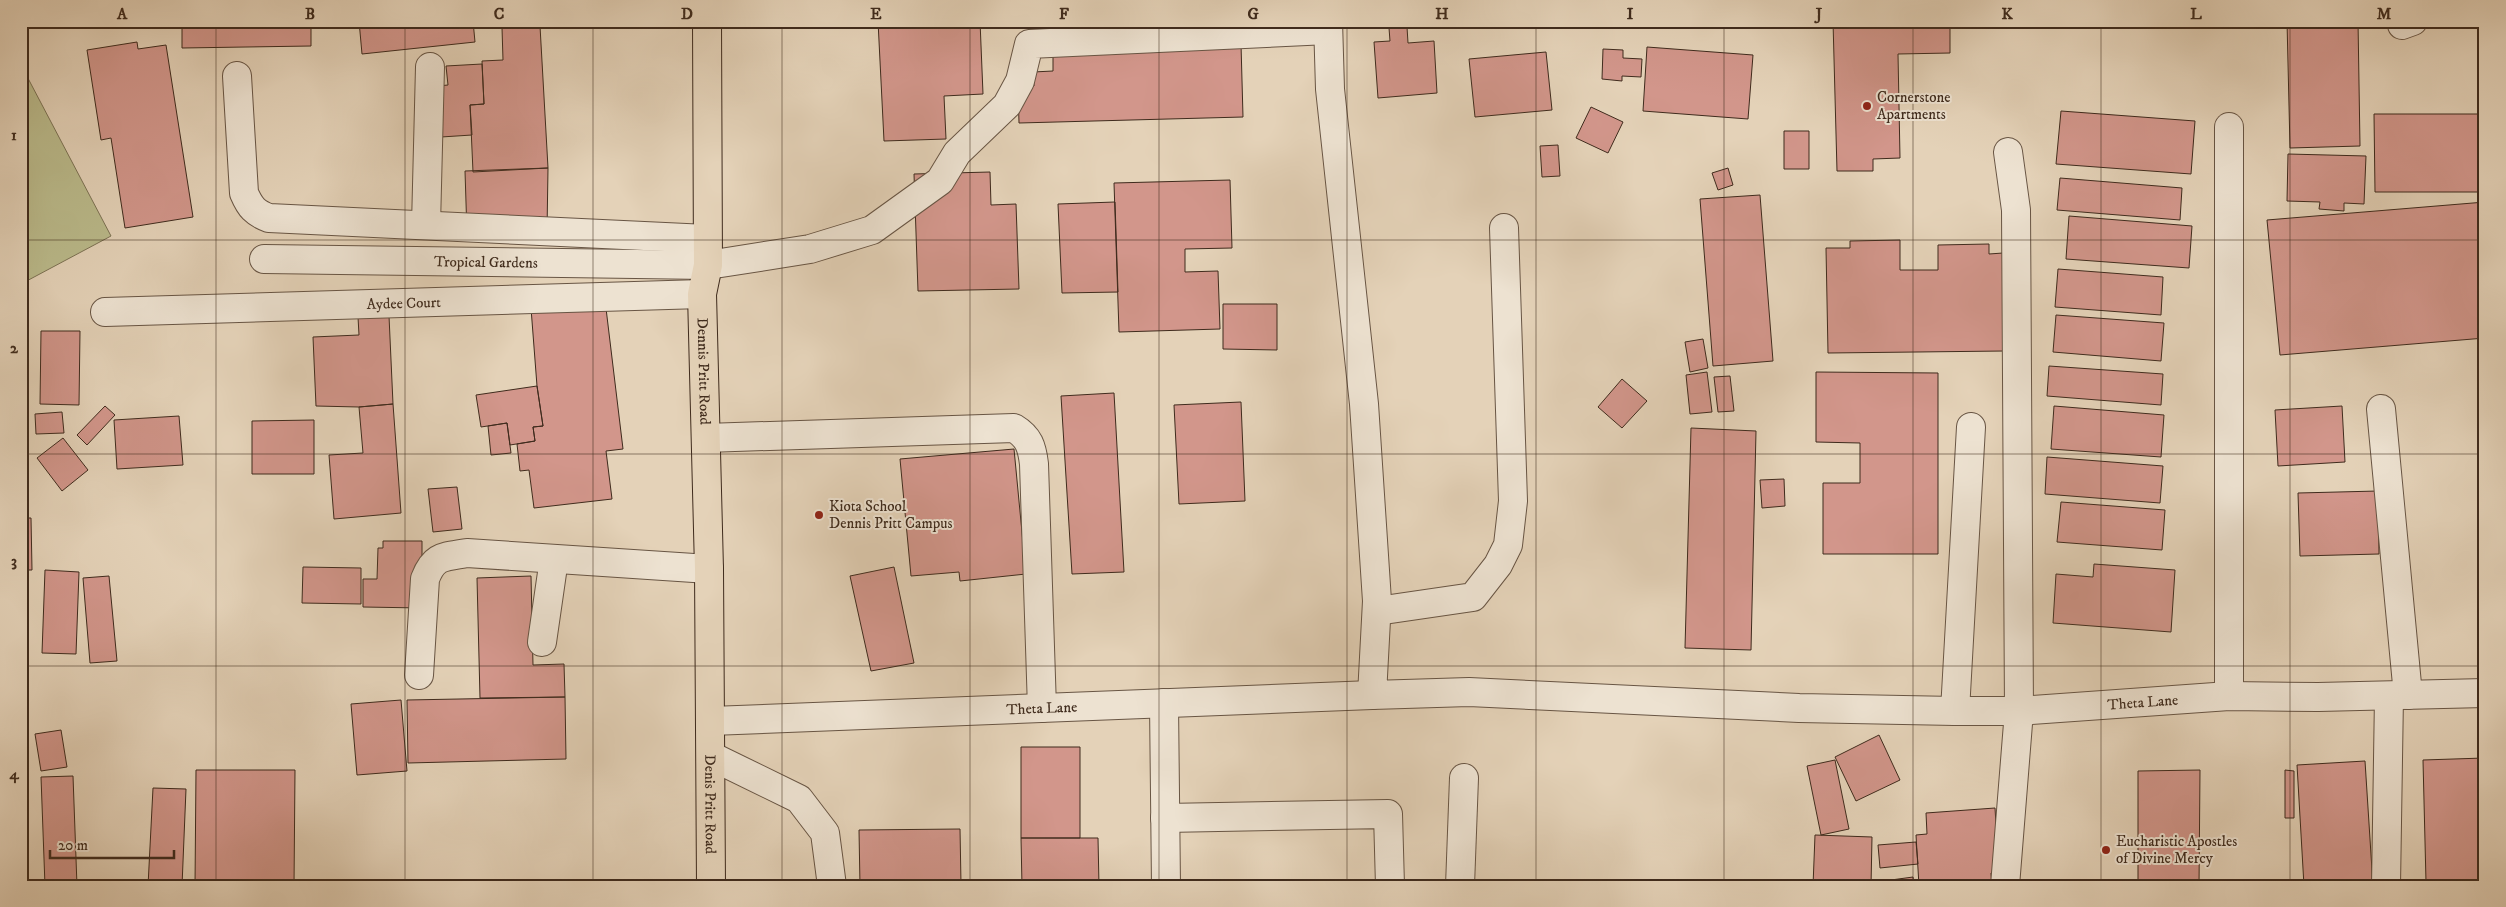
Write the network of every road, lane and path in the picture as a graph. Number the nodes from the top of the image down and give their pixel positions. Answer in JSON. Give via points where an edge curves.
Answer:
{"nodes":[{"id":1,"x":707,"y":21,"type":"edge"},
{"id":2,"x":1328,"y":25,"type":"edge"},
{"id":3,"x":430,"y":66,"type":"dead end"},
{"id":4,"x":237,"y":76,"type":"dead end"},
{"id":5,"x":2229,"y":127,"type":"dead end"},
{"id":6,"x":2008,"y":152,"type":"dead end"},
{"id":7,"x":426,"y":225,"type":"junction"},
{"id":8,"x":1504,"y":228,"type":"dead end"},
{"id":9,"x":708,"y":252,"type":"junction"},
{"id":10,"x":264,"y":259,"type":"dead end"},
{"id":11,"x":702,"y":294,"type":"junction"},
{"id":12,"x":106,"y":312,"type":"dead end"},
{"id":13,"x":2381,"y":409,"type":"dead end"},
{"id":14,"x":1971,"y":427,"type":"dead end"},
{"id":15,"x":706,"y":438,"type":"junction"},
{"id":16,"x":554,"y":559,"type":"junction"},
{"id":17,"x":710,"y":569,"type":"junction"},
{"id":18,"x":1377,"y":611,"type":"junction"},
{"id":19,"x":542,"y":642,"type":"dead end"},
{"id":20,"x":419,"y":675,"type":"dead end"},
{"id":21,"x":2485,"y":693,"type":"edge"},
{"id":22,"x":1372,"y":695,"type":"junction"},
{"id":23,"x":2398,"y":695,"type":"junction"},
{"id":24,"x":2229,"y":696,"type":"junction"},
{"id":25,"x":1164,"y":703,"type":"junction"},
{"id":26,"x":1042,"y":708,"type":"junction"},
{"id":27,"x":2019,"y":711,"type":"junction"},
{"id":28,"x":1955,"y":712,"type":"junction"},
{"id":29,"x":711,"y":721,"type":"junction"},
{"id":30,"x":711,"y":756,"type":"junction"},
{"id":31,"x":1464,"y":778,"type":"dead end"},
{"id":32,"x":1165,"y":818,"type":"junction"},
{"id":33,"x":711,"y":886,"type":"edge"},
{"id":34,"x":832,"y":886,"type":"edge"},
{"id":35,"x":1166,"y":886,"type":"edge"},
{"id":36,"x":1390,"y":886,"type":"edge"},
{"id":37,"x":1460,"y":886,"type":"edge"},
{"id":38,"x":2005,"y":886,"type":"edge"},
{"id":39,"x":2386,"y":886,"type":"edge"}],
"edges":[{"from":1,"to":9,"type":"main road","name":"Dennis Pritt Road"},
{"from":2,"to":9,"type":"street","via":[[1029,44],[1020,81],[1007,105],[957,152],[940,181],[872,230],[810,249]]},
{"from":2,"to":18,"type":"street","via":[[1330,89],[1364,404]]},
{"from":3,"to":7,"type":"street"},
{"from":4,"to":7,"type":"street","via":[[244,193],[255,212],[269,218]]},
{"from":5,"to":24,"type":"street"},
{"from":6,"to":27,"type":"street","via":[[2016,210]]},
{"from":7,"to":9,"type":"street"},
{"from":8,"to":18,"type":"street","via":[[1513,501],[1508,546],[1498,566],[1473,597]]},
{"from":9,"to":10,"type":"street","name":"Tropical Gardens"},
{"from":9,"to":11,"type":"main road","name":"Dennis Pritt Road"},
{"from":11,"to":12,"type":"street","name":"Aydee Court"},
{"from":11,"to":15,"type":"main road","name":"Dennis Pritt Road"},
{"from":13,"to":23,"type":"street"},
{"from":14,"to":28,"type":"street"},
{"from":15,"to":17,"type":"main road","name":"Dennis Pritt Road"},
{"from":15,"to":26,"type":"street","via":[[1014,428],[1024,434],[1032,447],[1034,464]]},
{"from":16,"to":17,"type":"street"},
{"from":16,"to":19,"type":"street"},
{"from":16,"to":20,"type":"street","via":[[467,553],[442,557],[430,564],[425,579]]},
{"from":17,"to":29,"type":"main road","name":"Dennis Pritt Road"},
{"from":18,"to":22,"type":"street"},
{"from":21,"to":23,"type":"street","name":"Theta Lane"},
{"from":22,"to":25,"type":"street","name":"Theta Lane"},
{"from":22,"to":28,"type":"street","name":"Theta Lane","via":[[1469,692]]},
{"from":23,"to":24,"type":"street","name":"Theta Lane"},
{"from":23,"to":39,"type":"street"},
{"from":24,"to":27,"type":"street","name":"Theta Lane"},
{"from":25,"to":26,"type":"street","name":"Theta Lane"},
{"from":25,"to":32,"type":"street"},
{"from":26,"to":29,"type":"street","name":"Theta Lane"},
{"from":27,"to":28,"type":"street","name":"Theta Lane"},
{"from":27,"to":38,"type":"street"},
{"from":29,"to":30,"type":"main road","name":"Denis Pritt Road"},
{"from":30,"to":33,"type":"main road","name":"Denis Pritt Road"},
{"from":30,"to":34,"type":"street","via":[[799,799],[825,833]]},
{"from":31,"to":37,"type":"street"},
{"from":32,"to":35,"type":"street"},
{"from":32,"to":36,"type":"street","via":[[1388,814]]}]}
